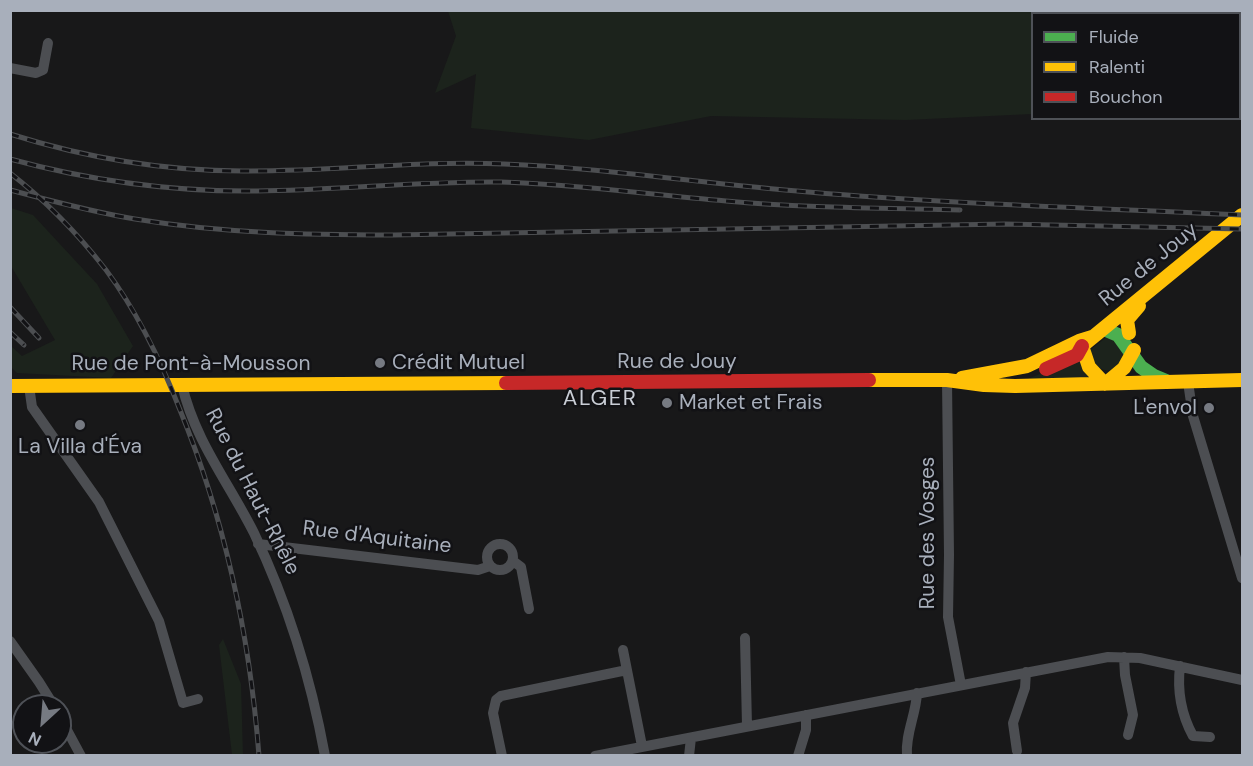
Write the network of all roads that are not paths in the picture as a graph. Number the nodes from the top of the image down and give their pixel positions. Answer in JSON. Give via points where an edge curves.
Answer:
{"nodes":[{"id":1,"x":48,"y":43,"type":"dead end"},
{"id":2,"x":10,"y":68,"type":"edge"},
{"id":3,"x":1242,"y":215,"type":"edge"},
{"id":4,"x":1162,"y":281,"type":"junction"},
{"id":5,"x":1099,"y":333,"type":"junction"},
{"id":6,"x":1082,"y":346,"type":"junction"},
{"id":7,"x":1133,"y":353,"type":"junction"},
{"id":8,"x":947,"y":380,"type":"junction"},
{"id":9,"x":1242,"y":380,"type":"edge"},
{"id":10,"x":1166,"y":382,"type":"junction"},
{"id":11,"x":1188,"y":382,"type":"junction"},
{"id":12,"x":1105,"y":384,"type":"junction"},
{"id":13,"x":182,"y":385,"type":"junction"},
{"id":14,"x":371,"y":385,"type":"joint"},
{"id":15,"x":984,"y":385,"type":"junction"},
{"id":16,"x":10,"y":386,"type":"edge"},
{"id":17,"x":29,"y":386,"type":"junction"},
{"id":18,"x":258,"y":544,"type":"junction"},
{"id":19,"x":513,"y":561,"type":"junction"},
{"id":20,"x":490,"y":566,"type":"junction"},
{"id":21,"x":1242,"y":578,"type":"edge"},
{"id":22,"x":529,"y":609,"type":"dead end"},
{"id":23,"x":745,"y":638,"type":"dead end"},
{"id":24,"x":10,"y":641,"type":"edge"},
{"id":25,"x":623,"y":650,"type":"dead end"},
{"id":26,"x":1124,"y":657,"type":"junction"},
{"id":27,"x":1180,"y":666,"type":"junction"},
{"id":28,"x":627,"y":670,"type":"junction"},
{"id":29,"x":1026,"y":672,"type":"junction"},
{"id":30,"x":1242,"y":680,"type":"edge"},
{"id":31,"x":961,"y":685,"type":"junction"},
{"id":32,"x":917,"y":693,"type":"junction"},
{"id":33,"x":46,"y":694,"type":"edge"},
{"id":34,"x":198,"y":699,"type":"dead end"},
{"id":35,"x":806,"y":715,"type":"junction"},
{"id":36,"x":747,"y":726,"type":"junction"},
{"id":37,"x":1128,"y":735,"type":"dead end"},
{"id":38,"x":1210,"y":737,"type":"dead end"},
{"id":39,"x":691,"y":738,"type":"junction"},
{"id":40,"x":72,"y":739,"type":"edge"},
{"id":41,"x":642,"y":746,"type":"junction"},
{"id":42,"x":1017,"y":751,"type":"dead end"},
{"id":43,"x":81,"y":756,"type":"edge"},
{"id":44,"x":325,"y":756,"type":"edge"},
{"id":45,"x":502,"y":756,"type":"edge"},
{"id":46,"x":595,"y":756,"type":"edge"},
{"id":47,"x":689,"y":756,"type":"edge"},
{"id":48,"x":798,"y":756,"type":"edge"},
{"id":49,"x":907,"y":756,"type":"edge"}],
"edges":[{"from":1,"to":2,"type":"street","via":[[43,70],[36,73]]},
{"from":3,"to":4,"type":"main road","name":"Rue de Jouy"},
{"from":4,"to":5,"type":"main road","name":"Rue de Jouy"},
{"from":4,"to":7,"type":"main road","via":[[1127,320]]},
{"from":5,"to":6,"type":"main road","name":"Rue de Jouy"},
{"from":5,"to":7,"type":"main road","via":[[1118,335]]},
{"from":5,"to":8,"type":"main road","via":[[1027,366]]},
{"from":6,"to":12,"type":"main road","via":[[1087,365]]},
{"from":6,"to":15,"type":"main road","name":"Rue de Jouy","via":[[1077,355],[1042,371]]},
{"from":7,"to":10,"type":"main road","via":[[1141,367]]},
{"from":7,"to":12,"type":"main road","via":[[1124,368]]},
{"from":8,"to":14,"type":"main road","name":"Rue de Jouy"},
{"from":8,"to":15,"type":"main road","name":"Rue de Jouy"},
{"from":8,"to":31,"type":"street","name":"Rue des Vosges","via":[[948,617]]},
{"from":9,"to":11,"type":"main road","name":"Rue de Jouy"},
{"from":10,"to":11,"type":"main road","name":"Rue de Jouy"},
{"from":10,"to":12,"type":"main road","name":"Rue de Jouy"},
{"from":11,"to":21,"type":"street","via":[[1193,416]]},
{"from":12,"to":15,"type":"main road","name":"Rue de Jouy"},
{"from":13,"to":14,"type":"main road","name":"Rue de Pont-à-Mousson"},
{"from":13,"to":17,"type":"main road","name":"Rue de Pont-à-Mousson"},
{"from":13,"to":18,"type":"street","name":"Rue du Haut-Rhêle","via":[[199,435]]},
{"from":16,"to":17,"type":"main road","name":"Rue de Pont-à-Mousson"},
{"from":17,"to":34,"type":"street","via":[[32,407],[99,502],[128,557],[159,621],[183,703]]},
{"from":18,"to":20,"type":"street","name":"Rue d'Aquitaine","via":[[478,570]]},
{"from":18,"to":44,"type":"street","name":"Rue du Haut-Rhêle","via":[[299,649],[317,710]]},
{"from":19,"to":20,"type":"street","name":"Rue d'Aquitaine","via":[[504,570]]},
{"from":19,"to":20,"type":"street","via":[[511,549],[498,544],[488,551]]},
{"from":19,"to":22,"type":"street","via":[[521,567]]},
{"from":23,"to":36,"type":"street"},
{"from":24,"to":33,"type":"street"},
{"from":25,"to":28,"type":"street"},
{"from":26,"to":27,"type":"street"},
{"from":26,"to":29,"type":"street"},
{"from":26,"to":37,"type":"street","via":[[1133,715]]},
{"from":27,"to":30,"type":"street"},
{"from":27,"to":38,"type":"street","via":[[1178,683],[1184,719],[1193,736]]},
{"from":28,"to":41,"type":"street"},
{"from":28,"to":45,"type":"street","via":[[501,696],[496,700],[494,713]]},
{"from":29,"to":31,"type":"street"},
{"from":29,"to":42,"type":"street","via":[[1013,723]]},
{"from":31,"to":32,"type":"street"},
{"from":32,"to":35,"type":"street"},
{"from":32,"to":49,"type":"street"},
{"from":35,"to":36,"type":"street"},
{"from":35,"to":48,"type":"street"},
{"from":36,"to":39,"type":"street"},
{"from":39,"to":41,"type":"street"},
{"from":39,"to":47,"type":"street"},
{"from":40,"to":43,"type":"street"},
{"from":41,"to":46,"type":"street"}]}
